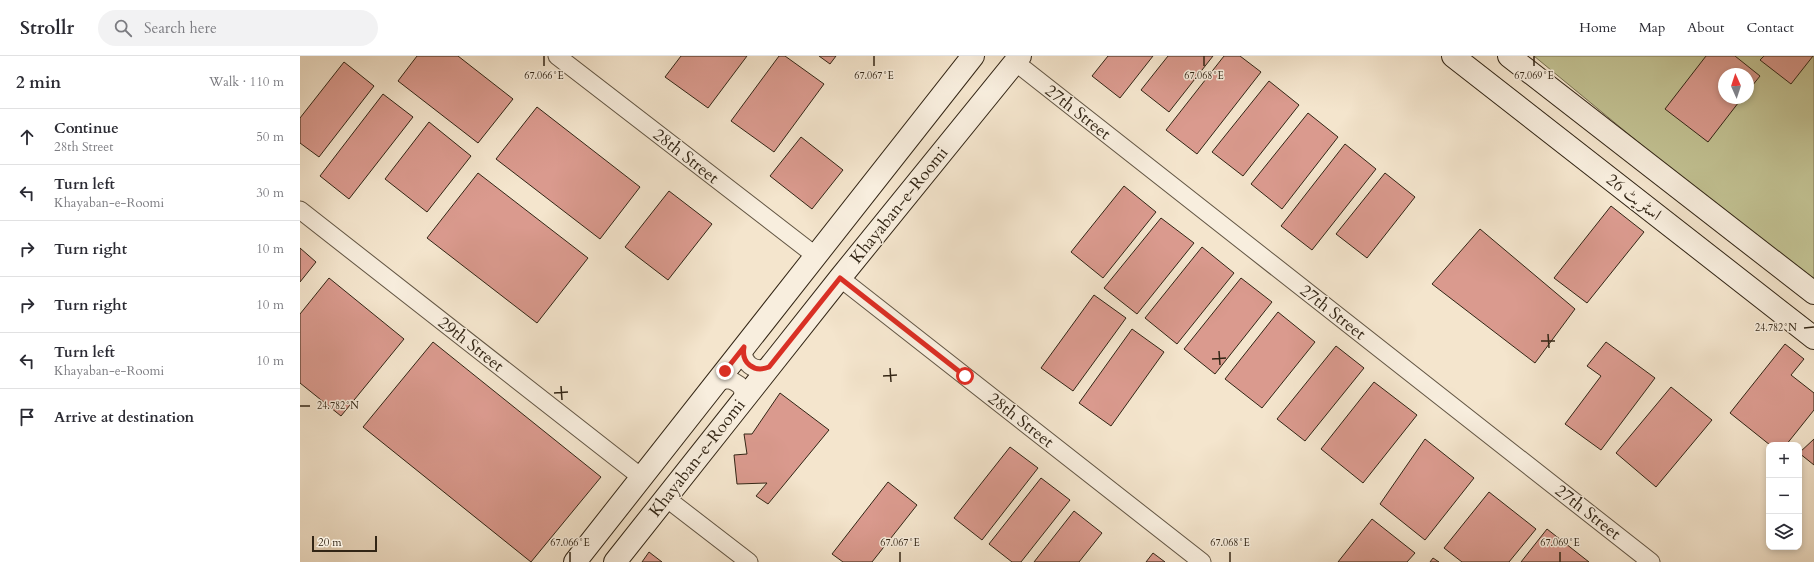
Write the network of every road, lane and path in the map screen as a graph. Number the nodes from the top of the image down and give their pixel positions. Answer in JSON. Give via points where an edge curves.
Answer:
{"nodes":[{"id":1,"x":557,"y":56,"type":"edge"},
{"id":2,"x":973,"y":56,"type":"edge"},
{"id":3,"x":1453,"y":56,"type":"edge"},
{"id":4,"x":1509,"y":56,"type":"edge"},
{"id":5,"x":1018,"y":59,"type":"edge"},
{"id":6,"x":300,"y":210,"type":"edge"},
{"id":7,"x":816,"y":256,"type":"junction"},
{"id":8,"x":840,"y":278,"type":"junction"},
{"id":9,"x":1814,"y":292,"type":"edge"},
{"id":10,"x":1814,"y":338,"type":"edge"},
{"id":11,"x":744,"y":347,"type":"junction"},
{"id":12,"x":769,"y":367,"type":"junction"},
{"id":13,"x":716,"y":383,"type":"junction"},
{"id":14,"x":744,"y":399,"type":"junction"},
{"id":15,"x":641,"y":477,"type":"junction"},
{"id":16,"x":666,"y":498,"type":"junction"},
{"id":17,"x":575,"y":562,"type":"edge"},
{"id":18,"x":615,"y":562,"type":"edge"},
{"id":19,"x":749,"y":562,"type":"edge"},
{"id":20,"x":1202,"y":562,"type":"edge"},
{"id":21,"x":1651,"y":562,"type":"edge"}],
"edges":[{"from":1,"to":7,"type":"street","name":"28th Street"},
{"from":2,"to":7,"type":"street","name":"Khayaban-e-Roomi"},
{"from":3,"to":10,"type":"street","name":"اسٹریٹ 26"},
{"from":4,"to":9,"type":"street","name":"اسٹریٹ 26"},
{"from":5,"to":8,"type":"street","name":"Khayaban-e-Roomi"},
{"from":5,"to":21,"type":"street","name":"27th Street"},
{"from":6,"to":15,"type":"street","name":"29th Street"},
{"from":7,"to":11,"type":"street","name":"Khayaban-e-Roomi"},
{"from":8,"to":12,"type":"street","name":"Khayaban-e-Roomi"},
{"from":8,"to":20,"type":"street","name":"28th Street"},
{"from":11,"to":12,"type":"street","via":[[744,357],[749,365],[759,369]]},
{"from":11,"to":13,"type":"street","name":"Khayaban-e-Roomi"},
{"from":12,"to":14,"type":"street","name":"Khayaban-e-Roomi"},
{"from":13,"to":14,"type":"street","via":[[721,380],[733,380],[742,388]]},
{"from":13,"to":15,"type":"street","name":"Khayaban-e-Roomi"},
{"from":14,"to":16,"type":"street","name":"Khayaban-e-Roomi"},
{"from":15,"to":17,"type":"street","name":"Khayaban-e-Roomi"},
{"from":16,"to":18,"type":"street","name":"Khayaban-e-Roomi"},
{"from":16,"to":19,"type":"street"}]}
